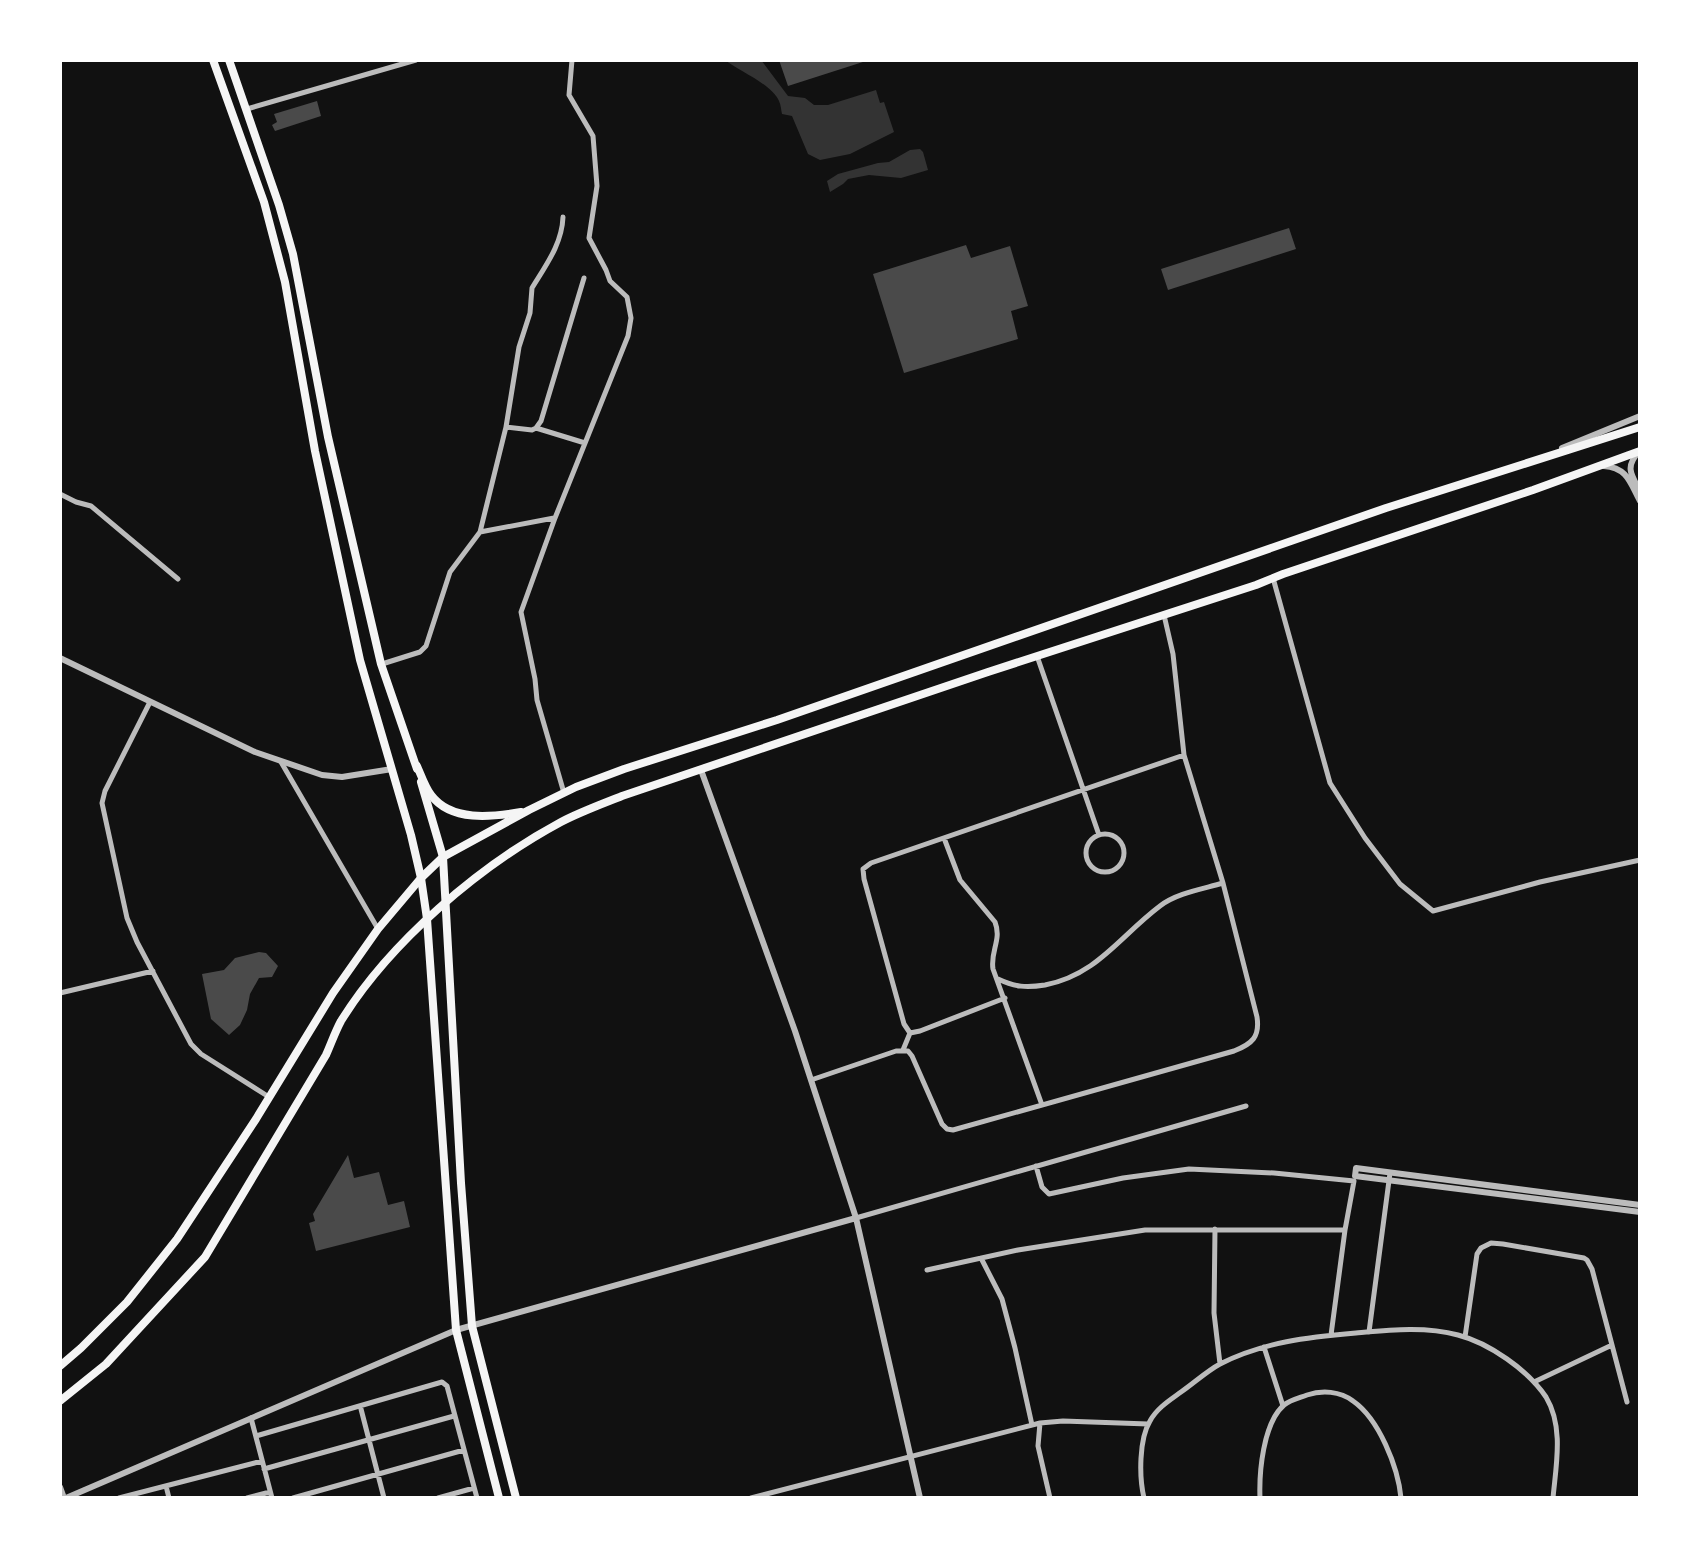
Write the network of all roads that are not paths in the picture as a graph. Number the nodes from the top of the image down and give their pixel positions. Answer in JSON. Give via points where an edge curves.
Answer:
{"nodes":[{"id":1,"x":213,"y":60,"type":"edge"},
{"id":2,"x":229,"y":60,"type":"edge"},
{"id":3,"x":416,"y":60,"type":"edge"},
{"id":4,"x":572,"y":60,"type":"edge"},
{"id":5,"x":247,"y":109,"type":"junction"},
{"id":6,"x":563,"y":217,"type":"dead end"},
{"id":7,"x":584,"y":278,"type":"dead end"},
{"id":8,"x":1640,"y":416,"type":"edge"},
{"id":9,"x":506,"y":427,"type":"junction"},
{"id":10,"x":1640,"y":427,"type":"edge"},
{"id":11,"x":536,"y":428,"type":"junction"},
{"id":12,"x":585,"y":443,"type":"junction"},
{"id":13,"x":1640,"y":451,"type":"edge"},
{"id":14,"x":1542,"y":457,"type":"junction"},
{"id":15,"x":1597,"y":467,"type":"junction"},
{"id":16,"x":1640,"y":491,"type":"edge"},
{"id":17,"x":60,"y":494,"type":"edge"},
{"id":18,"x":1640,"y":501,"type":"edge"},
{"id":19,"x":555,"y":518,"type":"junction"},
{"id":20,"x":480,"y":532,"type":"junction"},
{"id":21,"x":1273,"y":578,"type":"junction"},
{"id":22,"x":178,"y":579,"type":"dead end"},
{"id":23,"x":1164,"y":615,"type":"junction"},
{"id":24,"x":1037,"y":656,"type":"junction"},
{"id":25,"x":60,"y":658,"type":"edge"},
{"id":26,"x":381,"y":664,"type":"junction"},
{"id":27,"x":150,"y":702,"type":"junction"},
{"id":28,"x":1184,"y":755,"type":"junction"},
{"id":29,"x":281,"y":761,"type":"junction"},
{"id":30,"x":417,"y":766,"type":"junction"},
{"id":31,"x":392,"y":769,"type":"junction"},
{"id":32,"x":701,"y":770,"type":"junction"},
{"id":33,"x":1083,"y":790,"type":"junction"},
{"id":34,"x":564,"y":793,"type":"junction"},
{"id":35,"x":529,"y":810,"type":"junction"},
{"id":36,"x":1099,"y":835,"type":"junction"},
{"id":37,"x":944,"y":838,"type":"junction"},
{"id":38,"x":443,"y":857,"type":"junction"},
{"id":39,"x":1640,"y":860,"type":"edge"},
{"id":40,"x":421,"y":878,"type":"junction"},
{"id":41,"x":1223,"y":883,"type":"junction"},
{"id":42,"x":447,"y":902,"type":"junction"},
{"id":43,"x":427,"y":919,"type":"junction"},
{"id":44,"x":378,"y":929,"type":"junction"},
{"id":45,"x":153,"y":971,"type":"junction"},
{"id":46,"x":998,"y":979,"type":"junction"},
{"id":47,"x":60,"y":993,"type":"edge"},
{"id":48,"x":1005,"y":998,"type":"junction"},
{"id":49,"x":910,"y":1033,"type":"junction"},
{"id":50,"x":903,"y":1050,"type":"junction"},
{"id":51,"x":811,"y":1080,"type":"junction"},
{"id":52,"x":269,"y":1097,"type":"junction"},
{"id":53,"x":1042,"y":1105,"type":"junction"},
{"id":54,"x":1246,"y":1106,"type":"dead end"},
{"id":55,"x":1036,"y":1166,"type":"junction"},
{"id":56,"x":1390,"y":1177,"type":"junction"},
{"id":57,"x":1354,"y":1179,"type":"junction"},
{"id":58,"x":1640,"y":1205,"type":"edge"},
{"id":59,"x":1640,"y":1212,"type":"edge"},
{"id":60,"x":856,"y":1218,"type":"junction"},
{"id":61,"x":1215,"y":1229,"type":"junction"},
{"id":62,"x":1345,"y":1230,"type":"junction"},
{"id":63,"x":981,"y":1258,"type":"junction"},
{"id":64,"x":927,"y":1270,"type":"dead end"},
{"id":65,"x":472,"y":1326,"type":"junction"},
{"id":66,"x":456,"y":1330,"type":"junction"},
{"id":67,"x":1369,"y":1332,"type":"junction"},
{"id":68,"x":1331,"y":1335,"type":"junction"},
{"id":69,"x":1465,"y":1337,"type":"junction"},
{"id":70,"x":1612,"y":1345,"type":"junction"},
{"id":71,"x":1264,"y":1347,"type":"junction"},
{"id":72,"x":1220,"y":1364,"type":"junction"},
{"id":73,"x":60,"y":1366,"type":"edge"},
{"id":74,"x":1534,"y":1382,"type":"junction"},
{"id":75,"x":60,"y":1401,"type":"edge"},
{"id":76,"x":1627,"y":1402,"type":"dead end"},
{"id":77,"x":1283,"y":1406,"type":"junction"},
{"id":78,"x":361,"y":1409,"type":"dead end"},
{"id":79,"x":454,"y":1416,"type":"junction"},
{"id":80,"x":251,"y":1418,"type":"junction"},
{"id":81,"x":1040,"y":1423,"type":"junction"},
{"id":82,"x":1148,"y":1424,"type":"junction"},
{"id":83,"x":1032,"y":1425,"type":"junction"},
{"id":84,"x":256,"y":1436,"type":"junction"},
{"id":85,"x":369,"y":1440,"type":"junction"},
{"id":86,"x":464,"y":1450,"type":"junction"},
{"id":87,"x":909,"y":1456,"type":"junction"},
{"id":88,"x":262,"y":1461,"type":"junction"},
{"id":89,"x":264,"y":1469,"type":"junction"},
{"id":90,"x":378,"y":1475,"type":"junction"},
{"id":91,"x":166,"y":1486,"type":"junction"},
{"id":92,"x":60,"y":1487,"type":"edge"},
{"id":93,"x":474,"y":1488,"type":"junction"},
{"id":94,"x":271,"y":1495,"type":"edge"},
{"id":95,"x":775,"y":1495,"type":"edge"},
{"id":96,"x":65,"y":1498,"type":"edge"},
{"id":97,"x":119,"y":1498,"type":"edge"},
{"id":98,"x":169,"y":1498,"type":"edge"},
{"id":99,"x":247,"y":1498,"type":"edge"},
{"id":100,"x":293,"y":1498,"type":"edge"},
{"id":101,"x":384,"y":1498,"type":"edge"},
{"id":102,"x":438,"y":1498,"type":"edge"},
{"id":103,"x":477,"y":1498,"type":"edge"},
{"id":104,"x":499,"y":1498,"type":"edge"},
{"id":105,"x":516,"y":1498,"type":"edge"},
{"id":106,"x":751,"y":1498,"type":"edge"},
{"id":107,"x":920,"y":1498,"type":"edge"},
{"id":108,"x":1050,"y":1498,"type":"edge"},
{"id":109,"x":1144,"y":1498,"type":"edge"},
{"id":110,"x":1260,"y":1498,"type":"edge"},
{"id":111,"x":1401,"y":1498,"type":"edge"},
{"id":112,"x":1553,"y":1498,"type":"edge"}],
"edges":[{"from":1,"to":31,"type":"main road","via":[[264,202],[285,282],[360,660]]},
{"from":2,"to":5,"type":"main road"},
{"from":3,"to":5,"type":"street"},
{"from":4,"to":12,"type":"street","via":[[569,95],[593,136],[597,186],[589,238],[610,281],[627,297],[631,318]]},
{"from":5,"to":26,"type":"main road","via":[[293,254],[328,437]]},
{"from":6,"to":9,"type":"street","via":[[559,244],[532,288]]},
{"from":7,"to":11,"type":"street"},
{"from":8,"to":14,"type":"street"},
{"from":9,"to":11,"type":"street"},
{"from":9,"to":20,"type":"street"},
{"from":10,"to":14,"type":"main road"},
{"from":11,"to":12,"type":"street"},
{"from":12,"to":19,"type":"street"},
{"from":13,"to":15,"type":"main road"},
{"from":13,"to":16,"type":"street","via":[[1630,467]]},
{"from":14,"to":34,"type":"main road"},
{"from":15,"to":18,"type":"street","via":[[1622,470]]},
{"from":15,"to":21,"type":"main road"},
{"from":17,"to":22,"type":"street","via":[[91,506]]},
{"from":19,"to":20,"type":"street"},
{"from":19,"to":34,"type":"street","via":[[521,612],[537,700]]},
{"from":20,"to":26,"type":"street","via":[[450,572],[426,646]]},
{"from":21,"to":23,"type":"main road"},
{"from":21,"to":39,"type":"street","via":[[1330,783],[1400,884],[1433,911]]},
{"from":23,"to":24,"type":"main road"},
{"from":23,"to":28,"type":"street"},
{"from":24,"to":32,"type":"main road"},
{"from":24,"to":33,"type":"street"},
{"from":25,"to":27,"type":"street"},
{"from":26,"to":30,"type":"main road"},
{"from":27,"to":29,"type":"street"},
{"from":27,"to":45,"type":"street","via":[[102,803],[127,918]]},
{"from":28,"to":33,"type":"street"},
{"from":28,"to":41,"type":"street"},
{"from":29,"to":31,"type":"street","via":[[342,777]]},
{"from":29,"to":44,"type":"street"},
{"from":30,"to":35,"type":"main road","via":[[432,796],[464,815]]},
{"from":30,"to":38,"type":"main road"},
{"from":31,"to":40,"type":"main road"},
{"from":32,"to":42,"type":"main road","via":[[563,821],[519,846]]},
{"from":32,"to":51,"type":"street"},
{"from":33,"to":36,"type":"street"},
{"from":33,"to":37,"type":"street"},
{"from":34,"to":35,"type":"main road"},
{"from":35,"to":38,"type":"main road"},
{"from":36,"to":36,"type":"street","via":[[1089,843],[1088,861],[1102,872],[1114,870],[1124,855],[1121,843],[1112,835]]},
{"from":37,"to":46,"type":"street","via":[[960,880],[997,928],[992,964]]},
{"from":37,"to":49,"type":"street","via":[[863,869]]},
{"from":38,"to":40,"type":"main road"},
{"from":38,"to":42,"type":"main road"},
{"from":40,"to":43,"type":"main road"},
{"from":40,"to":44,"type":"main road"},
{"from":41,"to":46,"type":"street","via":[[1161,905],[1074,976],[1024,987]]},
{"from":41,"to":53,"type":"street","via":[[1257,1034],[1234,1051]]},
{"from":42,"to":43,"type":"main road"},
{"from":42,"to":65,"type":"main road"},
{"from":43,"to":66,"type":"main road"},
{"from":43,"to":75,"type":"main road","via":[[340,1023],[205,1257],[106,1364]]},
{"from":44,"to":52,"type":"main road"},
{"from":45,"to":47,"type":"street"},
{"from":45,"to":52,"type":"street","via":[[191,1044]]},
{"from":46,"to":48,"type":"street"},
{"from":48,"to":49,"type":"street"},
{"from":48,"to":53,"type":"street"},
{"from":49,"to":50,"type":"street"},
{"from":50,"to":51,"type":"street"},
{"from":50,"to":53,"type":"street","via":[[912,1056],[947,1129]]},
{"from":51,"to":60,"type":"street"},
{"from":52,"to":73,"type":"main road","via":[[177,1239],[127,1302]]},
{"from":54,"to":55,"type":"street"},
{"from":55,"to":57,"type":"street","via":[[1049,1194],[1189,1169]]},
{"from":55,"to":60,"type":"street"},
{"from":56,"to":57,"type":"street","via":[[1356,1168]]},
{"from":56,"to":58,"type":"street"},
{"from":56,"to":59,"type":"street"},
{"from":56,"to":67,"type":"street"},
{"from":57,"to":62,"type":"street"},
{"from":60,"to":65,"type":"street"},
{"from":60,"to":87,"type":"street"},
{"from":61,"to":62,"type":"street"},
{"from":61,"to":63,"type":"street","via":[[1145,1230]]},
{"from":61,"to":72,"type":"street","via":[[1214,1313]]},
{"from":62,"to":68,"type":"street"},
{"from":63,"to":64,"type":"street"},
{"from":63,"to":83,"type":"street","via":[[1002,1299]]},
{"from":65,"to":66,"type":"street"},
{"from":65,"to":105,"type":"main road"},
{"from":66,"to":80,"type":"street"},
{"from":66,"to":104,"type":"main road"},
{"from":67,"to":68,"type":"street"},
{"from":67,"to":69,"type":"street","via":[[1430,1330]]},
{"from":68,"to":71,"type":"street"},
{"from":69,"to":70,"type":"street","via":[[1477,1254],[1491,1243],[1587,1260]]},
{"from":69,"to":74,"type":"street","via":[[1494,1350]]},
{"from":70,"to":74,"type":"street"},
{"from":70,"to":76,"type":"street"},
{"from":71,"to":72,"type":"street"},
{"from":71,"to":77,"type":"street"},
{"from":72,"to":82,"type":"street","via":[[1168,1402]]},
{"from":74,"to":112,"type":"street","via":[[1557,1430]]},
{"from":77,"to":110,"type":"street","via":[[1264,1448]]},
{"from":77,"to":111,"type":"street","via":[[1316,1392],[1352,1399],[1385,1443]]},
{"from":78,"to":85,"type":"street"},
{"from":79,"to":84,"type":"street","via":[[447,1386],[438,1382]]},
{"from":79,"to":85,"type":"street"},
{"from":79,"to":86,"type":"street"},
{"from":80,"to":84,"type":"street"},
{"from":80,"to":96,"type":"street"},
{"from":81,"to":82,"type":"street"},
{"from":81,"to":83,"type":"street"},
{"from":81,"to":108,"type":"street","via":[[1038,1446]]},
{"from":82,"to":109,"type":"street","via":[[1142,1452]]},
{"from":83,"to":87,"type":"street"},
{"from":84,"to":88,"type":"street"},
{"from":85,"to":89,"type":"street"},
{"from":85,"to":90,"type":"street"},
{"from":86,"to":90,"type":"street"},
{"from":86,"to":93,"type":"street"},
{"from":87,"to":95,"type":"street"},
{"from":87,"to":107,"type":"street"},
{"from":88,"to":89,"type":"street"},
{"from":88,"to":91,"type":"street"},
{"from":89,"to":94,"type":"street"},
{"from":90,"to":100,"type":"street"},
{"from":90,"to":101,"type":"street"},
{"from":91,"to":97,"type":"street"},
{"from":91,"to":98,"type":"street"},
{"from":92,"to":96,"type":"street"},
{"from":93,"to":102,"type":"street"},
{"from":93,"to":103,"type":"street"},
{"from":94,"to":99,"type":"street"},
{"from":95,"to":106,"type":"street"}]}
